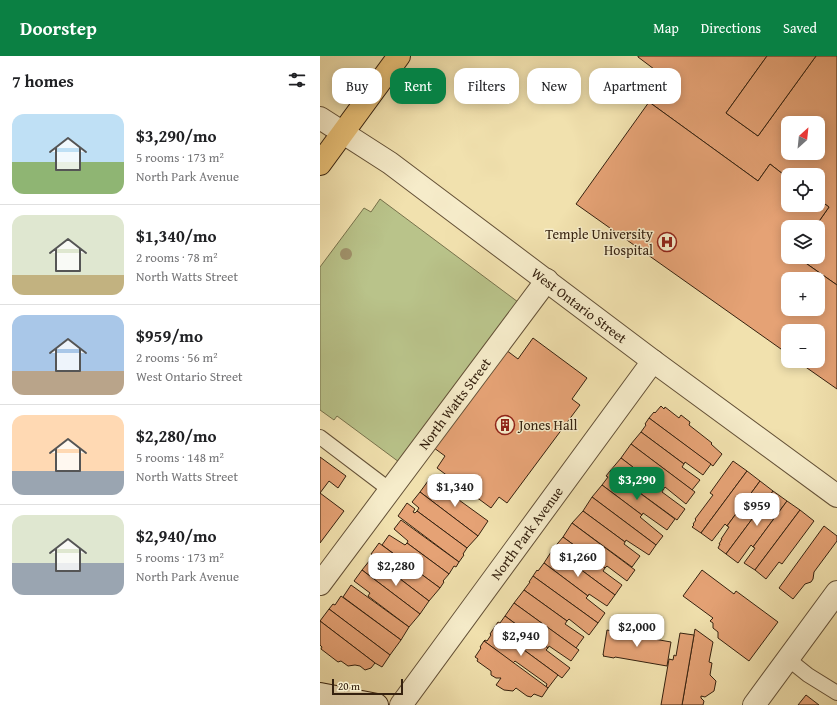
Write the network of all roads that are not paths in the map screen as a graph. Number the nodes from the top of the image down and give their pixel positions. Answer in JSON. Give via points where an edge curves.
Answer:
{"nodes":[{"id":1,"x":399,"y":56,"type":"edge"},
{"id":2,"x":320,"y":118,"type":"edge"},
{"id":3,"x":343,"y":133,"type":"junction"},
{"id":4,"x":320,"y":164,"type":"edge"},
{"id":5,"x":547,"y":280,"type":"junction"},
{"id":6,"x":653,"y":360,"type":"junction"},
{"id":7,"x":320,"y":438,"type":"edge"},
{"id":8,"x":390,"y":490,"type":"junction"},
{"id":9,"x":837,"y":496,"type":"edge"},
{"id":10,"x":320,"y":584,"type":"edge"},
{"id":11,"x":837,"y":592,"type":"edge"},
{"id":12,"x":788,"y":659,"type":"junction"},
{"id":13,"x":837,"y":693,"type":"edge"},
{"id":14,"x":320,"y":694,"type":"edge"},
{"id":15,"x":377,"y":705,"type":"edge"},
{"id":16,"x":401,"y":705,"type":"edge"},
{"id":17,"x":754,"y":705,"type":"edge"}],
"edges":[{"from":1,"to":3,"type":"main road"},
{"from":2,"to":3,"type":"street","name":"West Ontario Street"},
{"from":3,"to":4,"type":"main road"},
{"from":3,"to":5,"type":"street","name":"West Ontario Street","via":[[390,163]]},
{"from":5,"to":6,"type":"street","name":"West Ontario Street"},
{"from":5,"to":8,"type":"street","name":"North Watts Street"},
{"from":6,"to":9,"type":"street","name":"West Ontario Street"},
{"from":6,"to":16,"type":"street","name":"North Park Avenue"},
{"from":7,"to":8,"type":"lane"},
{"from":8,"to":10,"type":"street","name":"North Watts Street"},
{"from":11,"to":12,"type":"street"},
{"from":12,"to":13,"type":"lane"},
{"from":12,"to":17,"type":"street"},
{"from":14,"to":15,"type":"street"}]}
